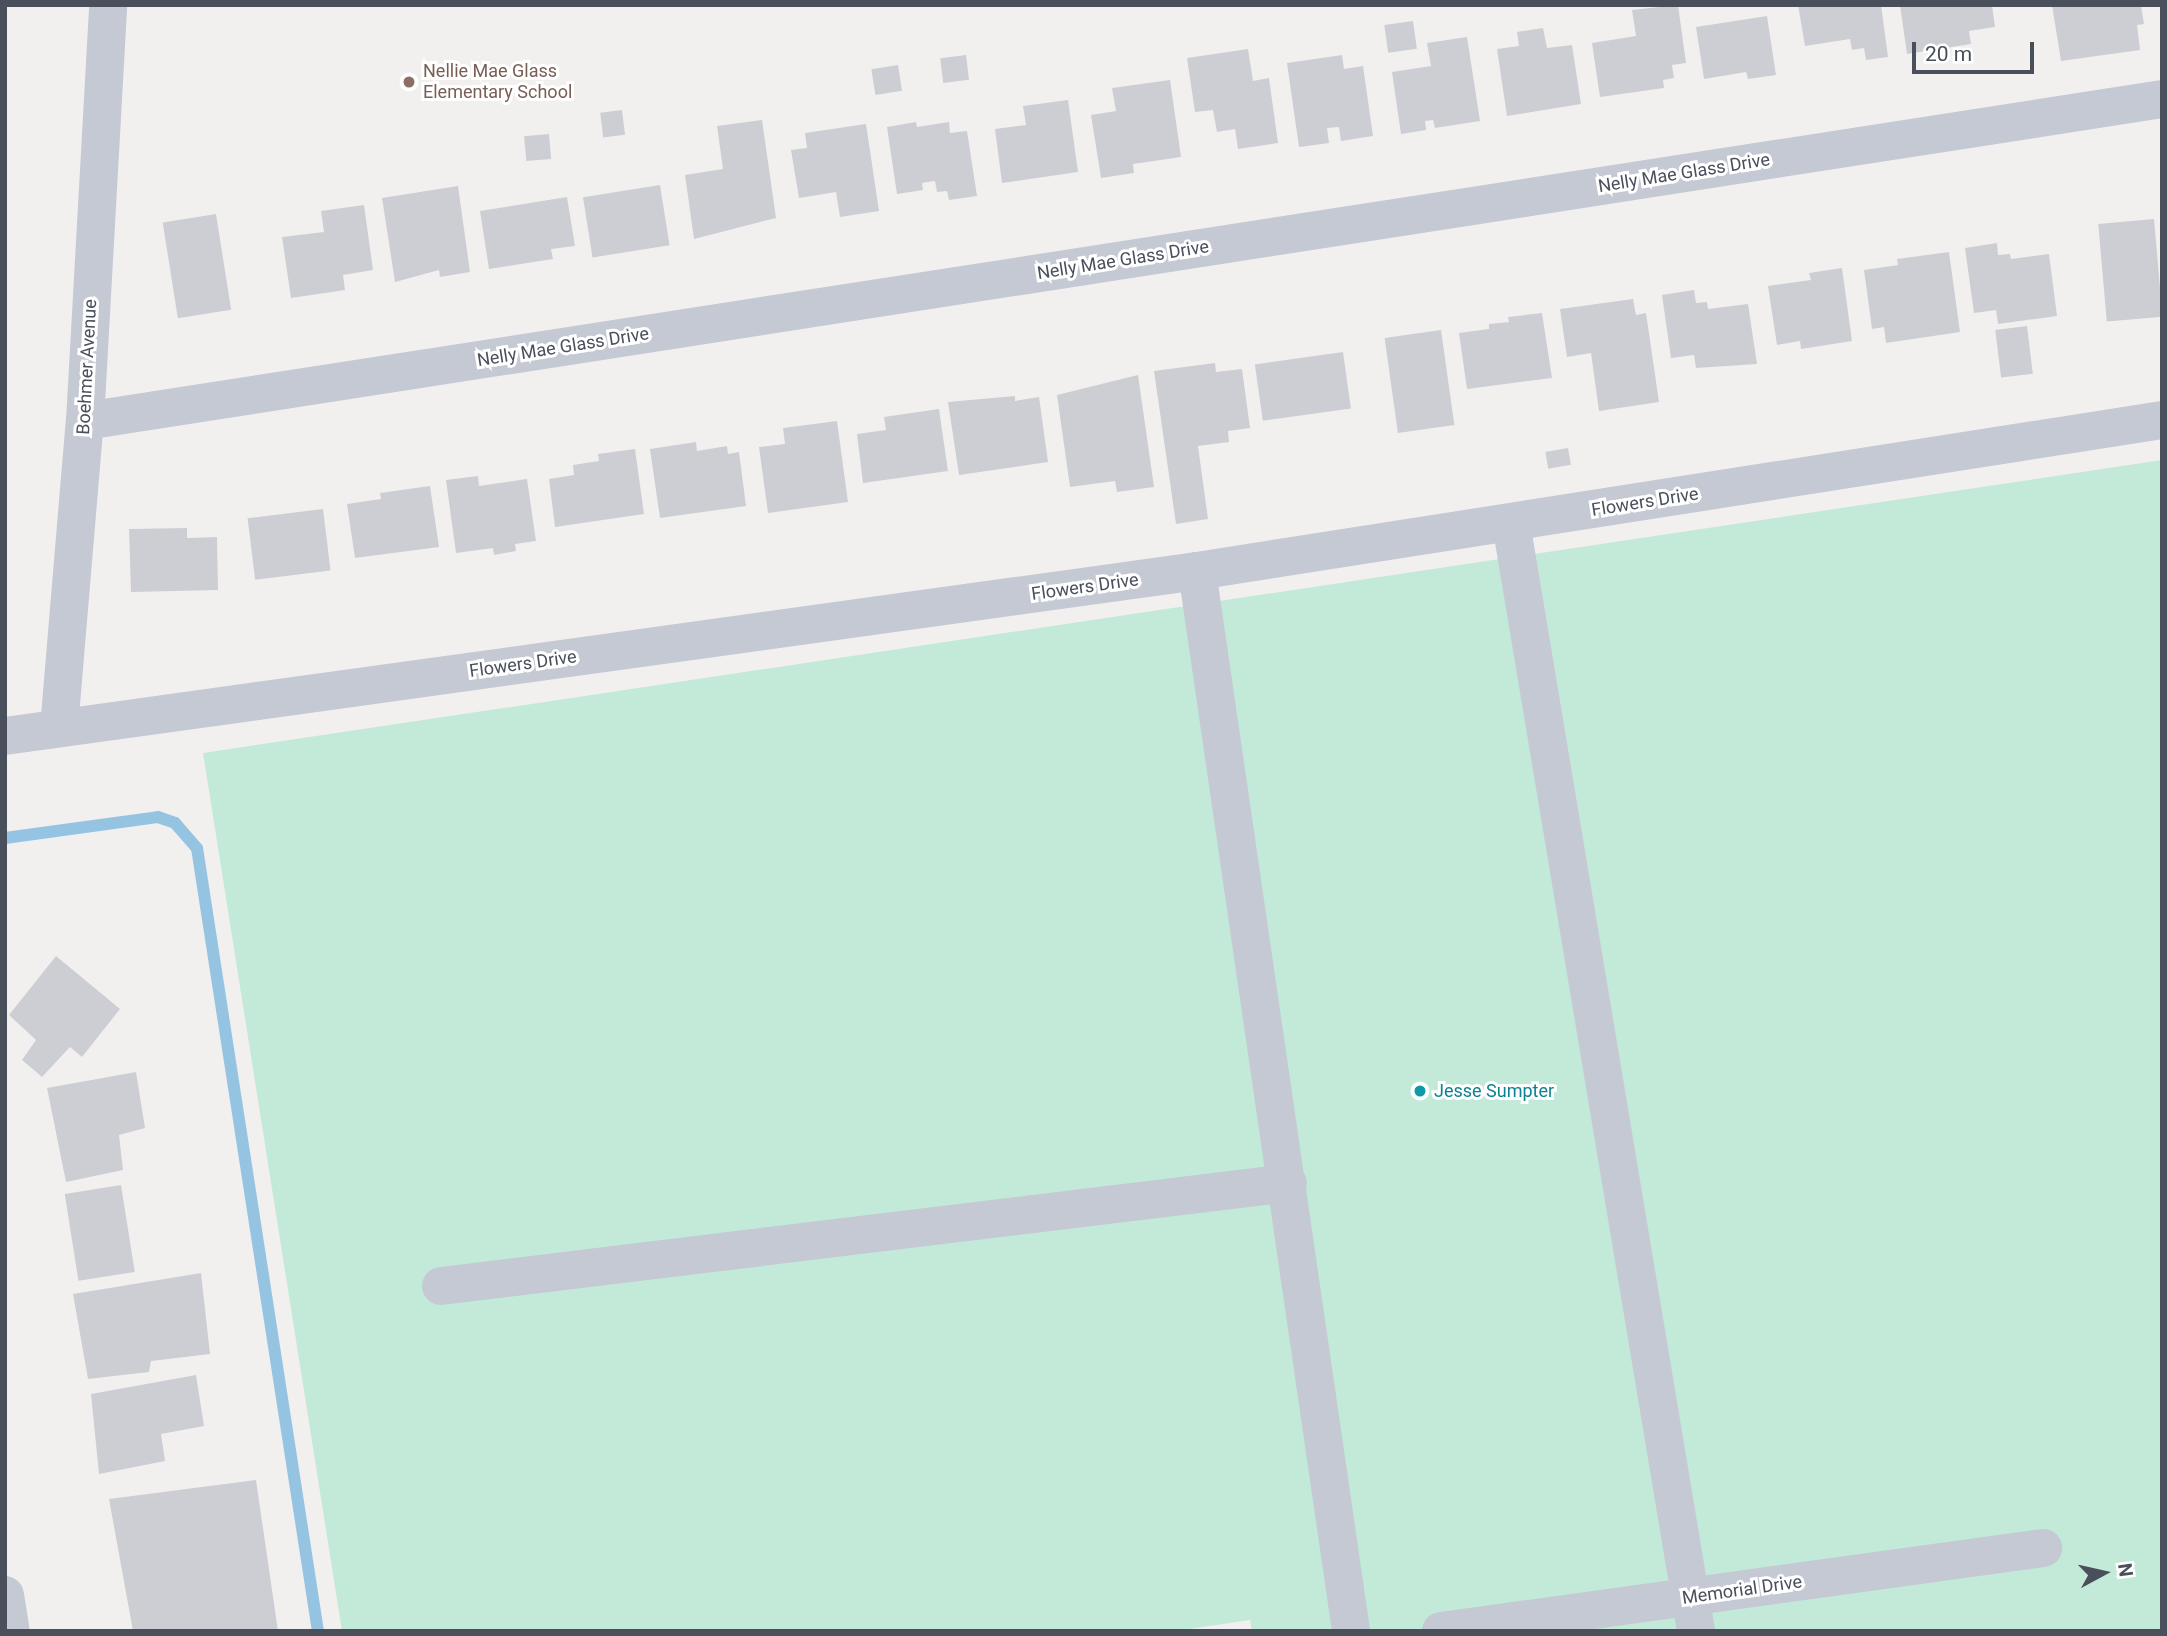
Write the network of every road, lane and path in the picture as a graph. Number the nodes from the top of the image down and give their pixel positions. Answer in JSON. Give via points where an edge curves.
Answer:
{"nodes":[{"id":1,"x":108,"y":5,"type":"edge"},
{"id":2,"x":2162,"y":99,"type":"edge"},
{"id":3,"x":2162,"y":420,"type":"edge"},
{"id":4,"x":85,"y":421,"type":"junction"},
{"id":5,"x":1511,"y":523,"type":"junction"},
{"id":6,"x":1197,"y":571,"type":"junction"},
{"id":7,"x":59,"y":728,"type":"junction"},
{"id":8,"x":5,"y":736,"type":"edge"},
{"id":9,"x":1288,"y":1183,"type":"junction"},
{"id":10,"x":441,"y":1286,"type":"dead end"},
{"id":11,"x":2043,"y":1548,"type":"dead end"},
{"id":12,"x":5,"y":1595,"type":"edge"},
{"id":13,"x":1693,"y":1614,"type":"edge"},
{"id":14,"x":1462,"y":1628,"type":"edge"},
{"id":15,"x":11,"y":1631,"type":"edge"},
{"id":16,"x":1351,"y":1631,"type":"edge"}],
"edges":[{"from":1,"to":4,"type":"street","name":"Boehmer Avenue"},
{"from":2,"to":4,"type":"street","name":"Nelly Mae Glass Drive"},
{"from":3,"to":5,"type":"street","name":"Flowers Drive"},
{"from":4,"to":7,"type":"street","name":"Boehmer Avenue"},
{"from":5,"to":6,"type":"street","name":"Flowers Drive"},
{"from":5,"to":13,"type":"street"},
{"from":6,"to":7,"type":"street","name":"Flowers Drive"},
{"from":6,"to":9,"type":"street"},
{"from":7,"to":8,"type":"street","name":"Flowers Drive"},
{"from":9,"to":10,"type":"street"},
{"from":9,"to":16,"type":"street"},
{"from":11,"to":13,"type":"street","name":"Memorial Drive"},
{"from":12,"to":15,"type":"street"},
{"from":13,"to":14,"type":"street","name":"Memorial Drive"}]}
